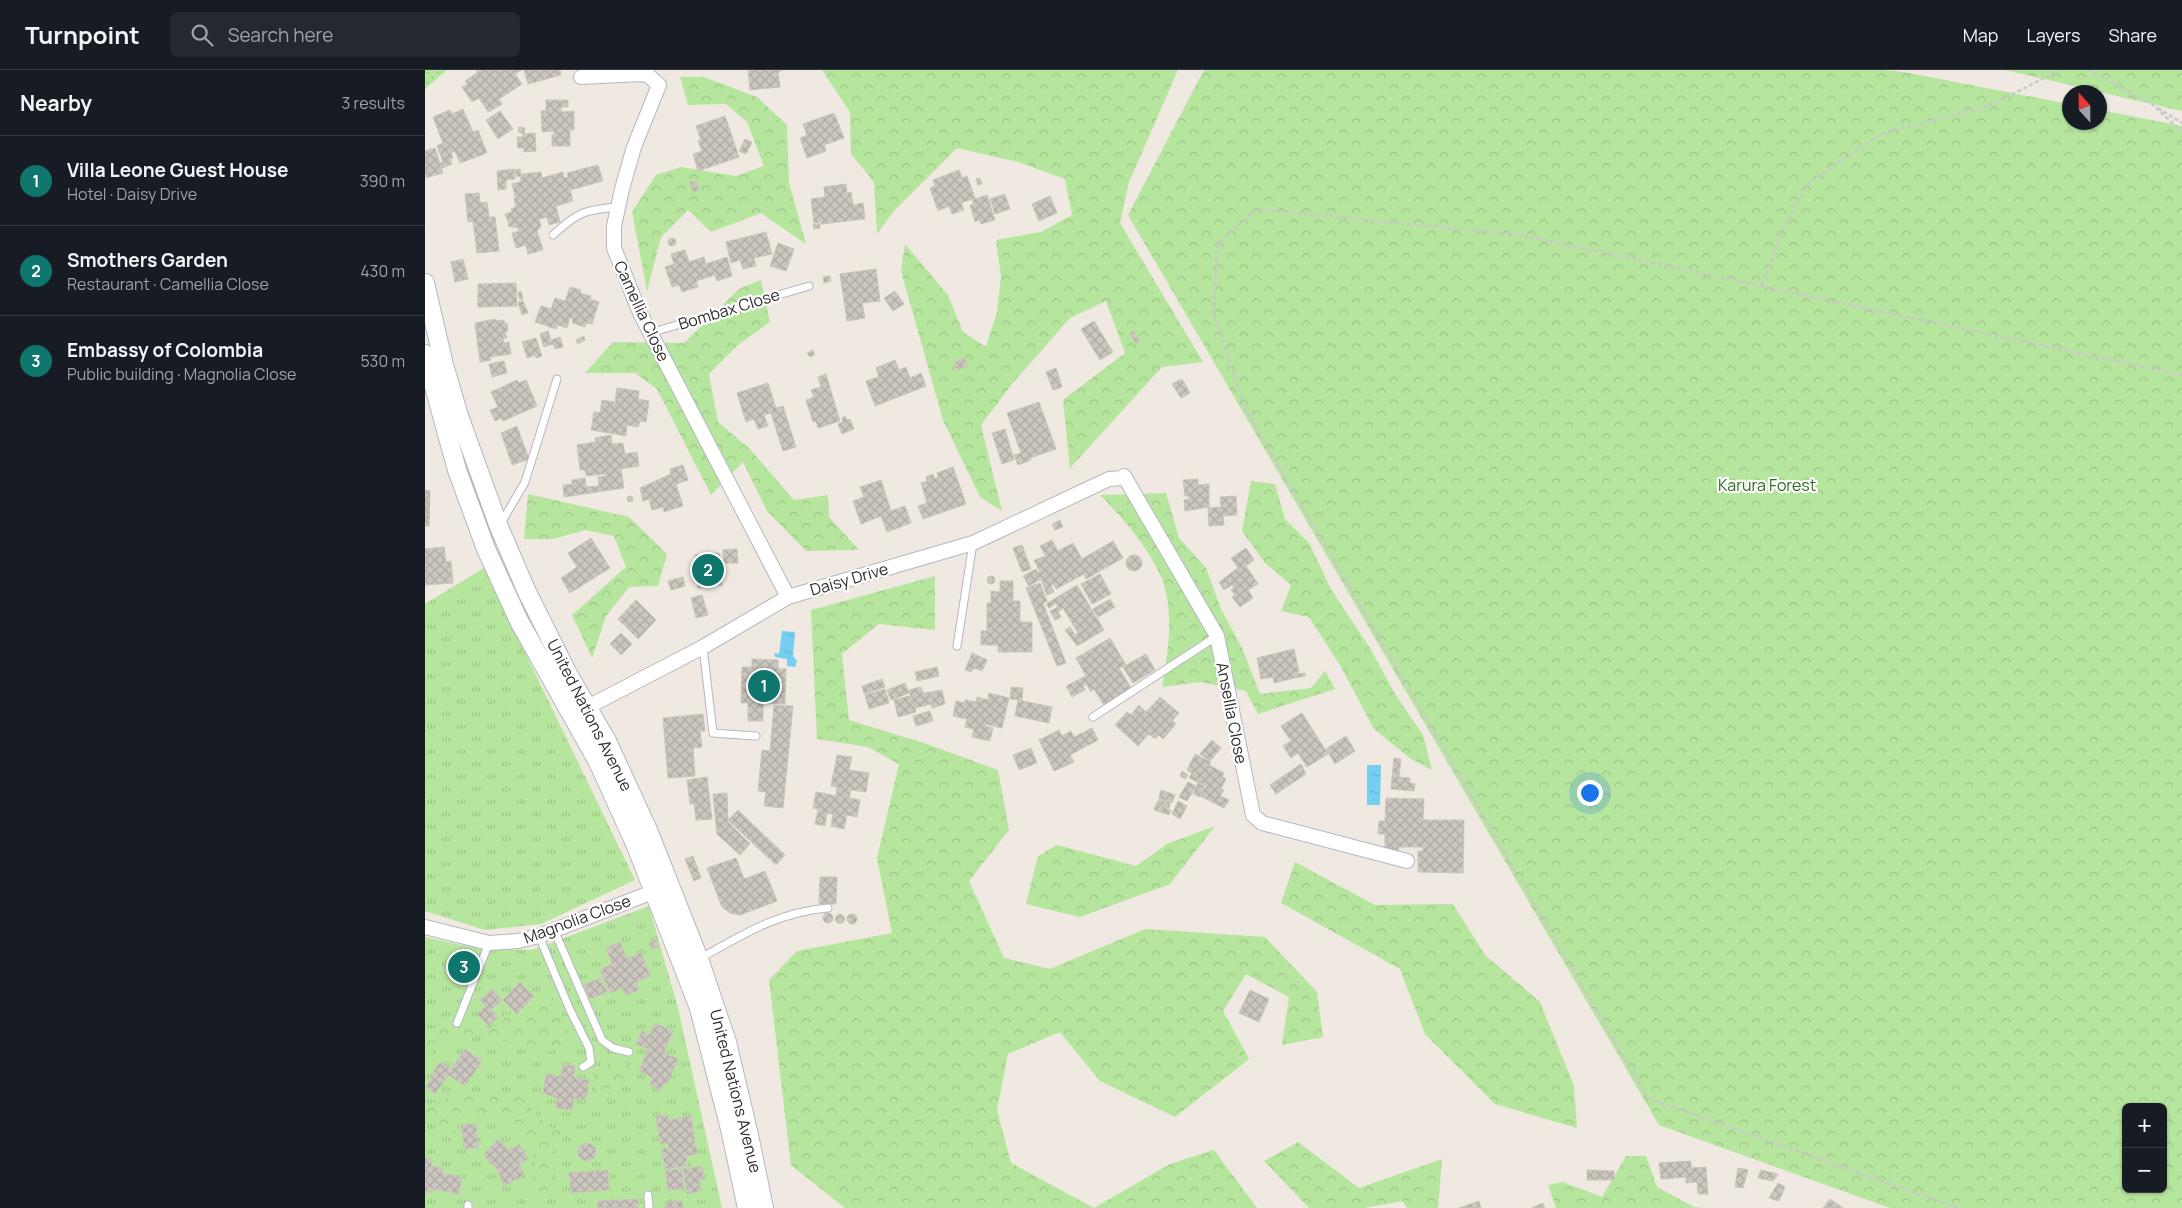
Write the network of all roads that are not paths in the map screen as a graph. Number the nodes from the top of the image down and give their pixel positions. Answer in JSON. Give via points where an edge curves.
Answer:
{"nodes":[{"id":1,"x":650,"y":73,"type":"edge"},
{"id":2,"x":581,"y":78,"type":"dead end"},
{"id":3,"x":618,"y":207,"type":"junction"},
{"id":4,"x":553,"y":235,"type":"dead end"},
{"id":5,"x":425,"y":282,"type":"edge"},
{"id":6,"x":809,"y":286,"type":"dead end"},
{"id":7,"x":650,"y":333,"type":"junction"},
{"id":8,"x":425,"y":354,"type":"edge"},
{"id":9,"x":557,"y":379,"type":"dead end"},
{"id":10,"x":1123,"y":478,"type":"joint"},
{"id":11,"x":499,"y":527,"type":"junction"},
{"id":12,"x":973,"y":543,"type":"junction"},
{"id":13,"x":788,"y":598,"type":"junction"},
{"id":14,"x":1217,"y":636,"type":"junction"},
{"id":15,"x":957,"y":646,"type":"dead end"},
{"id":16,"x":703,"y":647,"type":"junction"},
{"id":17,"x":585,"y":715,"type":"junction"},
{"id":18,"x":1093,"y":716,"type":"dead end"},
{"id":19,"x":756,"y":736,"type":"dead end"},
{"id":20,"x":1407,"y":861,"type":"dead end"},
{"id":21,"x":662,"y":888,"type":"junction"},
{"id":22,"x":828,"y":908,"type":"dead end"},
{"id":23,"x":425,"y":927,"type":"edge"},
{"id":24,"x":554,"y":930,"type":"junction"},
{"id":25,"x":539,"y":936,"type":"junction"},
{"id":26,"x":489,"y":943,"type":"junction"},
{"id":27,"x":699,"y":959,"type":"junction"},
{"id":28,"x":457,"y":1023,"type":"dead end"},
{"id":29,"x":629,"y":1052,"type":"dead end"},
{"id":30,"x":583,"y":1067,"type":"dead end"},
{"id":31,"x":648,"y":1195,"type":"dead end"},
{"id":32,"x":649,"y":1208,"type":"edge"},
{"id":33,"x":747,"y":1208,"type":"edge"},
{"id":34,"x":764,"y":1208,"type":"edge"}],
"edges":[{"from":1,"to":2,"type":"street","name":"Camellia Close"},
{"from":1,"to":3,"type":"street","name":"Camellia Close","via":[[659,85],[634,148]]},
{"from":3,"to":4,"type":"lane","via":[[587,210]]},
{"from":3,"to":7,"type":"street","name":"Camellia Close","via":[[614,248]]},
{"from":5,"to":11,"type":"street","name":"United Nations Avenue","via":[[459,416]]},
{"from":6,"to":7,"type":"lane","name":"Bombax Close"},
{"from":7,"to":13,"type":"street","name":"Camellia Close"},
{"from":8,"to":17,"type":"street","name":"United Nations Avenue","via":[[457,470],[486,549],[519,621]]},
{"from":9,"to":11,"type":"lane","via":[[525,482]]},
{"from":10,"to":12,"type":"street","name":"Daisy Drive","via":[[1109,479]]},
{"from":10,"to":14,"type":"street","name":"Ansellia Close"},
{"from":11,"to":17,"type":"street","name":"United Nations Avenue"},
{"from":12,"to":13,"type":"street","name":"Daisy Drive"},
{"from":12,"to":15,"type":"lane"},
{"from":13,"to":16,"type":"street","name":"Daisy Drive"},
{"from":14,"to":18,"type":"lane"},
{"from":14,"to":20,"type":"street","name":"Ansellia Close","via":[[1253,815],[1262,823]]},
{"from":16,"to":17,"type":"street","name":"Daisy Drive"},
{"from":16,"to":19,"type":"lane","via":[[713,733]]},
{"from":17,"to":21,"type":"street","name":"United Nations Avenue","via":[[607,741],[648,830]]},
{"from":21,"to":24,"type":"street","name":"Magnolia Close"},
{"from":21,"to":27,"type":"street","name":"United Nations Avenue"},
{"from":21,"to":33,"type":"street","name":"United Nations Avenue","via":[[699,1008]]},
{"from":22,"to":27,"type":"lane","via":[[805,910],[762,924]]},
{"from":23,"to":26,"type":"street","name":"Magnolia Close"},
{"from":24,"to":25,"type":"street","name":"Magnolia Close"},
{"from":24,"to":29,"type":"lane","via":[[602,1040],[613,1048]]},
{"from":25,"to":26,"type":"street","name":"Magnolia Close"},
{"from":25,"to":30,"type":"lane","via":[[589,1048],[591,1062]]},
{"from":26,"to":28,"type":"lane"},
{"from":27,"to":34,"type":"street","name":"United Nations Avenue","via":[[727,1042]]},
{"from":31,"to":32,"type":"lane"}]}
